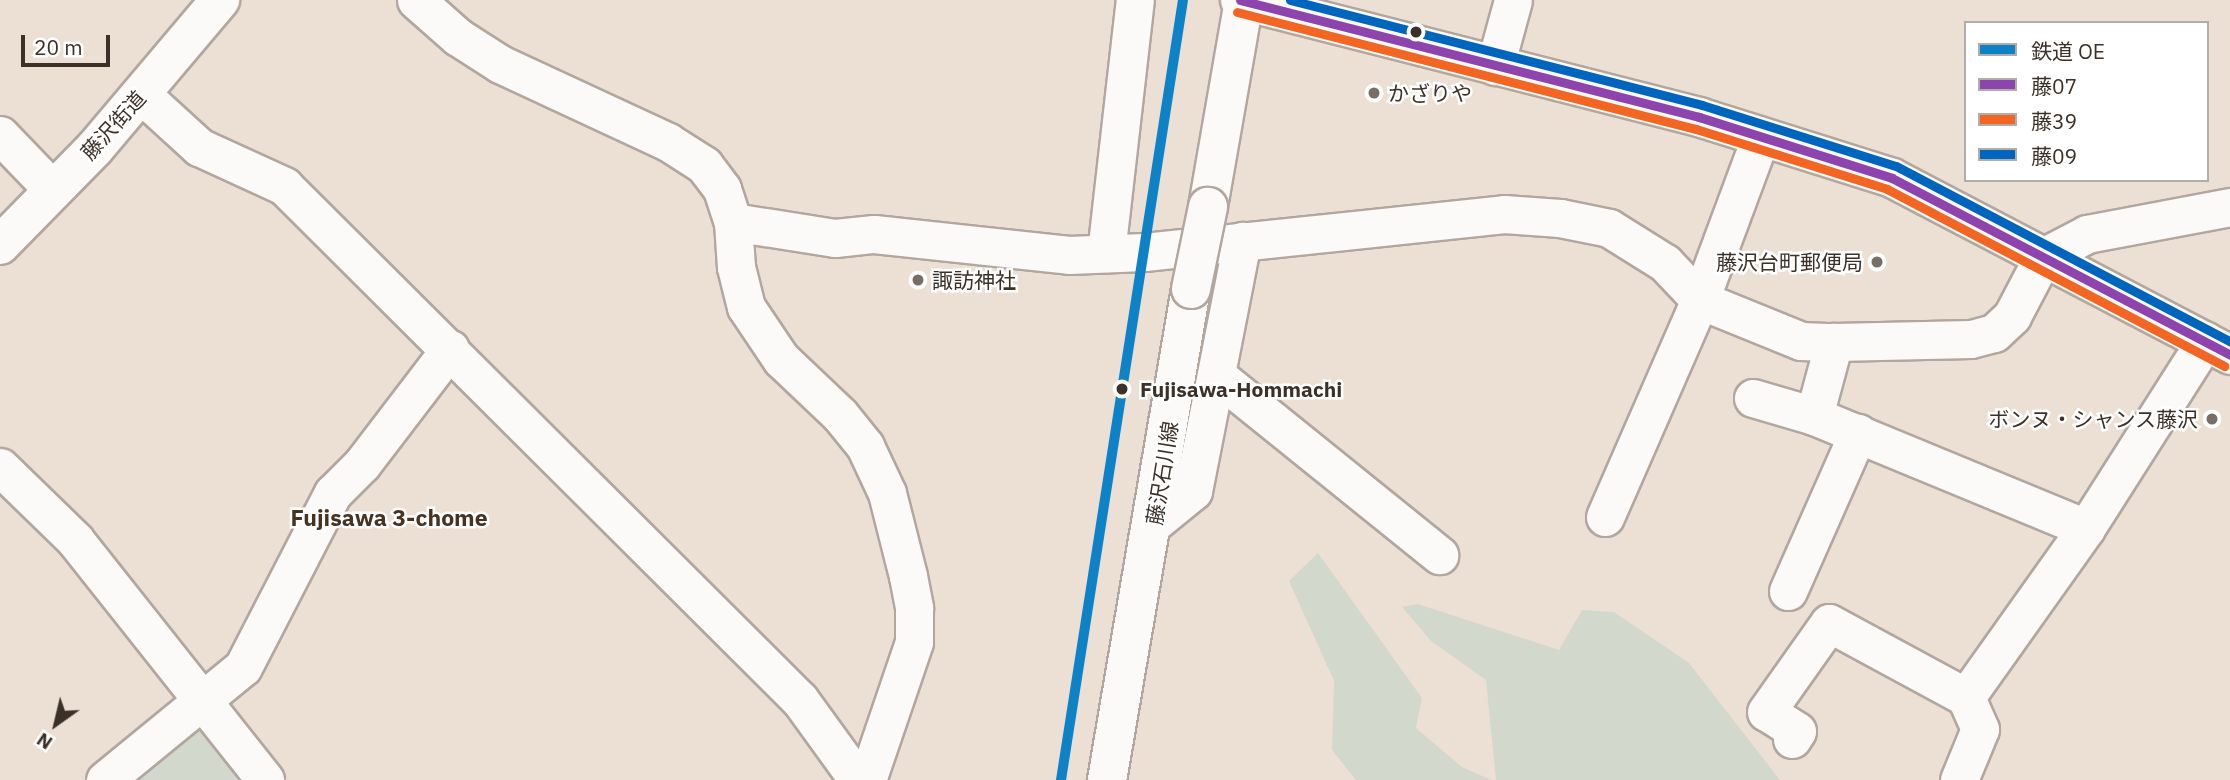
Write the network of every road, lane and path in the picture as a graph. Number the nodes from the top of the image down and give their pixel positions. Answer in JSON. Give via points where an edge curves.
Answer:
{"nodes":[{"id":1,"x":220,"y":0,"type":"edge"},
{"id":2,"x":416,"y":0,"type":"edge"},
{"id":3,"x":1135,"y":0,"type":"edge"},
{"id":4,"x":1513,"y":0,"type":"edge"},
{"id":5,"x":1242,"y":1,"type":"edge"},
{"id":6,"x":1495,"y":66,"type":"junction"},
{"id":7,"x":141,"y":94,"type":"junction"},
{"id":8,"x":0,"y":135,"type":"edge"},
{"id":9,"x":1760,"y":136,"type":"junction"},
{"id":10,"x":52,"y":190,"type":"junction"},
{"id":11,"x":2230,"y":207,"type":"edge"},
{"id":12,"x":733,"y":222,"type":"junction"},
{"id":13,"x":1242,"y":242,"type":"junction"},
{"id":14,"x":0,"y":245,"type":"edge"},
{"id":15,"x":1106,"y":253,"type":"junction"},
{"id":16,"x":2043,"y":257,"type":"junction"},
{"id":17,"x":1700,"y":300,"type":"junction"},
{"id":18,"x":1834,"y":342,"type":"junction"},
{"id":19,"x":2217,"y":348,"type":"edge"},
{"id":20,"x":450,"y":349,"type":"junction"},
{"id":21,"x":1216,"y":375,"type":"junction"},
{"id":22,"x":1753,"y":398,"type":"dead end"},
{"id":23,"x":1814,"y":416,"type":"junction"},
{"id":24,"x":1858,"y":433,"type":"junction"},
{"id":25,"x":0,"y":467,"type":"edge"},
{"id":26,"x":1605,"y":517,"type":"dead end"},
{"id":27,"x":1154,"y":522,"type":"junction"},
{"id":28,"x":2086,"y":528,"type":"junction"},
{"id":29,"x":1439,"y":555,"type":"dead end"},
{"id":30,"x":1788,"y":591,"type":"dead end"},
{"id":31,"x":1966,"y":697,"type":"junction"},
{"id":32,"x":202,"y":700,"type":"junction"},
{"id":33,"x":1792,"y":739,"type":"dead end"},
{"id":34,"x":105,"y":780,"type":"edge"},
{"id":35,"x":265,"y":780,"type":"edge"},
{"id":36,"x":858,"y":780,"type":"edge"},
{"id":37,"x":867,"y":780,"type":"edge"},
{"id":38,"x":1107,"y":780,"type":"edge"},
{"id":39,"x":1959,"y":780,"type":"edge"}],
"edges":[{"from":1,"to":7,"type":"main road","name":"藤沢街道"},
{"from":2,"to":12,"type":"street","via":[[458,37],[500,64],[668,142],[704,165],[722,189]]},
{"from":3,"to":15,"type":"street"},
{"from":4,"to":6,"type":"street"},
{"from":5,"to":6,"type":"main road"},
{"from":5,"to":27,"type":"main road","name":"藤沢石川線","bridge":true},
{"from":6,"to":9,"type":"main road"},
{"from":7,"to":10,"type":"main road","name":"藤沢街道"},
{"from":7,"to":20,"type":"street","via":[[200,147],[284,186]]},
{"from":8,"to":10,"type":"street"},
{"from":9,"to":16,"type":"main road","via":[[1892,178]]},
{"from":9,"to":17,"type":"street"},
{"from":10,"to":14,"type":"main road","name":"藤沢街道"},
{"from":11,"to":16,"type":"street","via":[[2087,234]]},
{"from":12,"to":15,"type":"street","via":[[835,238],[874,234],[1069,255]]},
{"from":12,"to":37,"type":"street","via":[[736,267],[746,307],[781,359],[840,415],[865,446],[887,493],[908,576],[915,608],[914,642]]},
{"from":13,"to":15,"type":"street"},
{"from":13,"to":17,"type":"street","via":[[1504,214],[1560,218],[1609,228],[1665,263]]},
{"from":13,"to":21,"type":"street"},
{"from":16,"to":18,"type":"street","via":[[2012,316],[1994,333],[1971,339]]},
{"from":16,"to":19,"type":"main road"},
{"from":17,"to":18,"type":"street","via":[[1801,341]]},
{"from":17,"to":26,"type":"street"},
{"from":18,"to":23,"type":"street"},
{"from":19,"to":28,"type":"street"},
{"from":20,"to":32,"type":"street","via":[[362,464],[333,493],[250,658]]},
{"from":20,"to":36,"type":"street","via":[[800,699]]},
{"from":21,"to":27,"type":"street","via":[[1193,491]]},
{"from":21,"to":29,"type":"street"},
{"from":22,"to":23,"type":"street"},
{"from":23,"to":24,"type":"street"},
{"from":24,"to":28,"type":"street"},
{"from":24,"to":30,"type":"street"},
{"from":25,"to":32,"type":"street","via":[[75,540]]},
{"from":27,"to":38,"type":"main road","name":"藤沢石川線"},
{"from":28,"to":31,"type":"street"},
{"from":31,"to":33,"type":"street","via":[[1829,623],[1766,712],[1797,731]]},
{"from":31,"to":39,"type":"street","via":[[1980,729]]},
{"from":32,"to":34,"type":"street"},
{"from":32,"to":35,"type":"street"}]}
